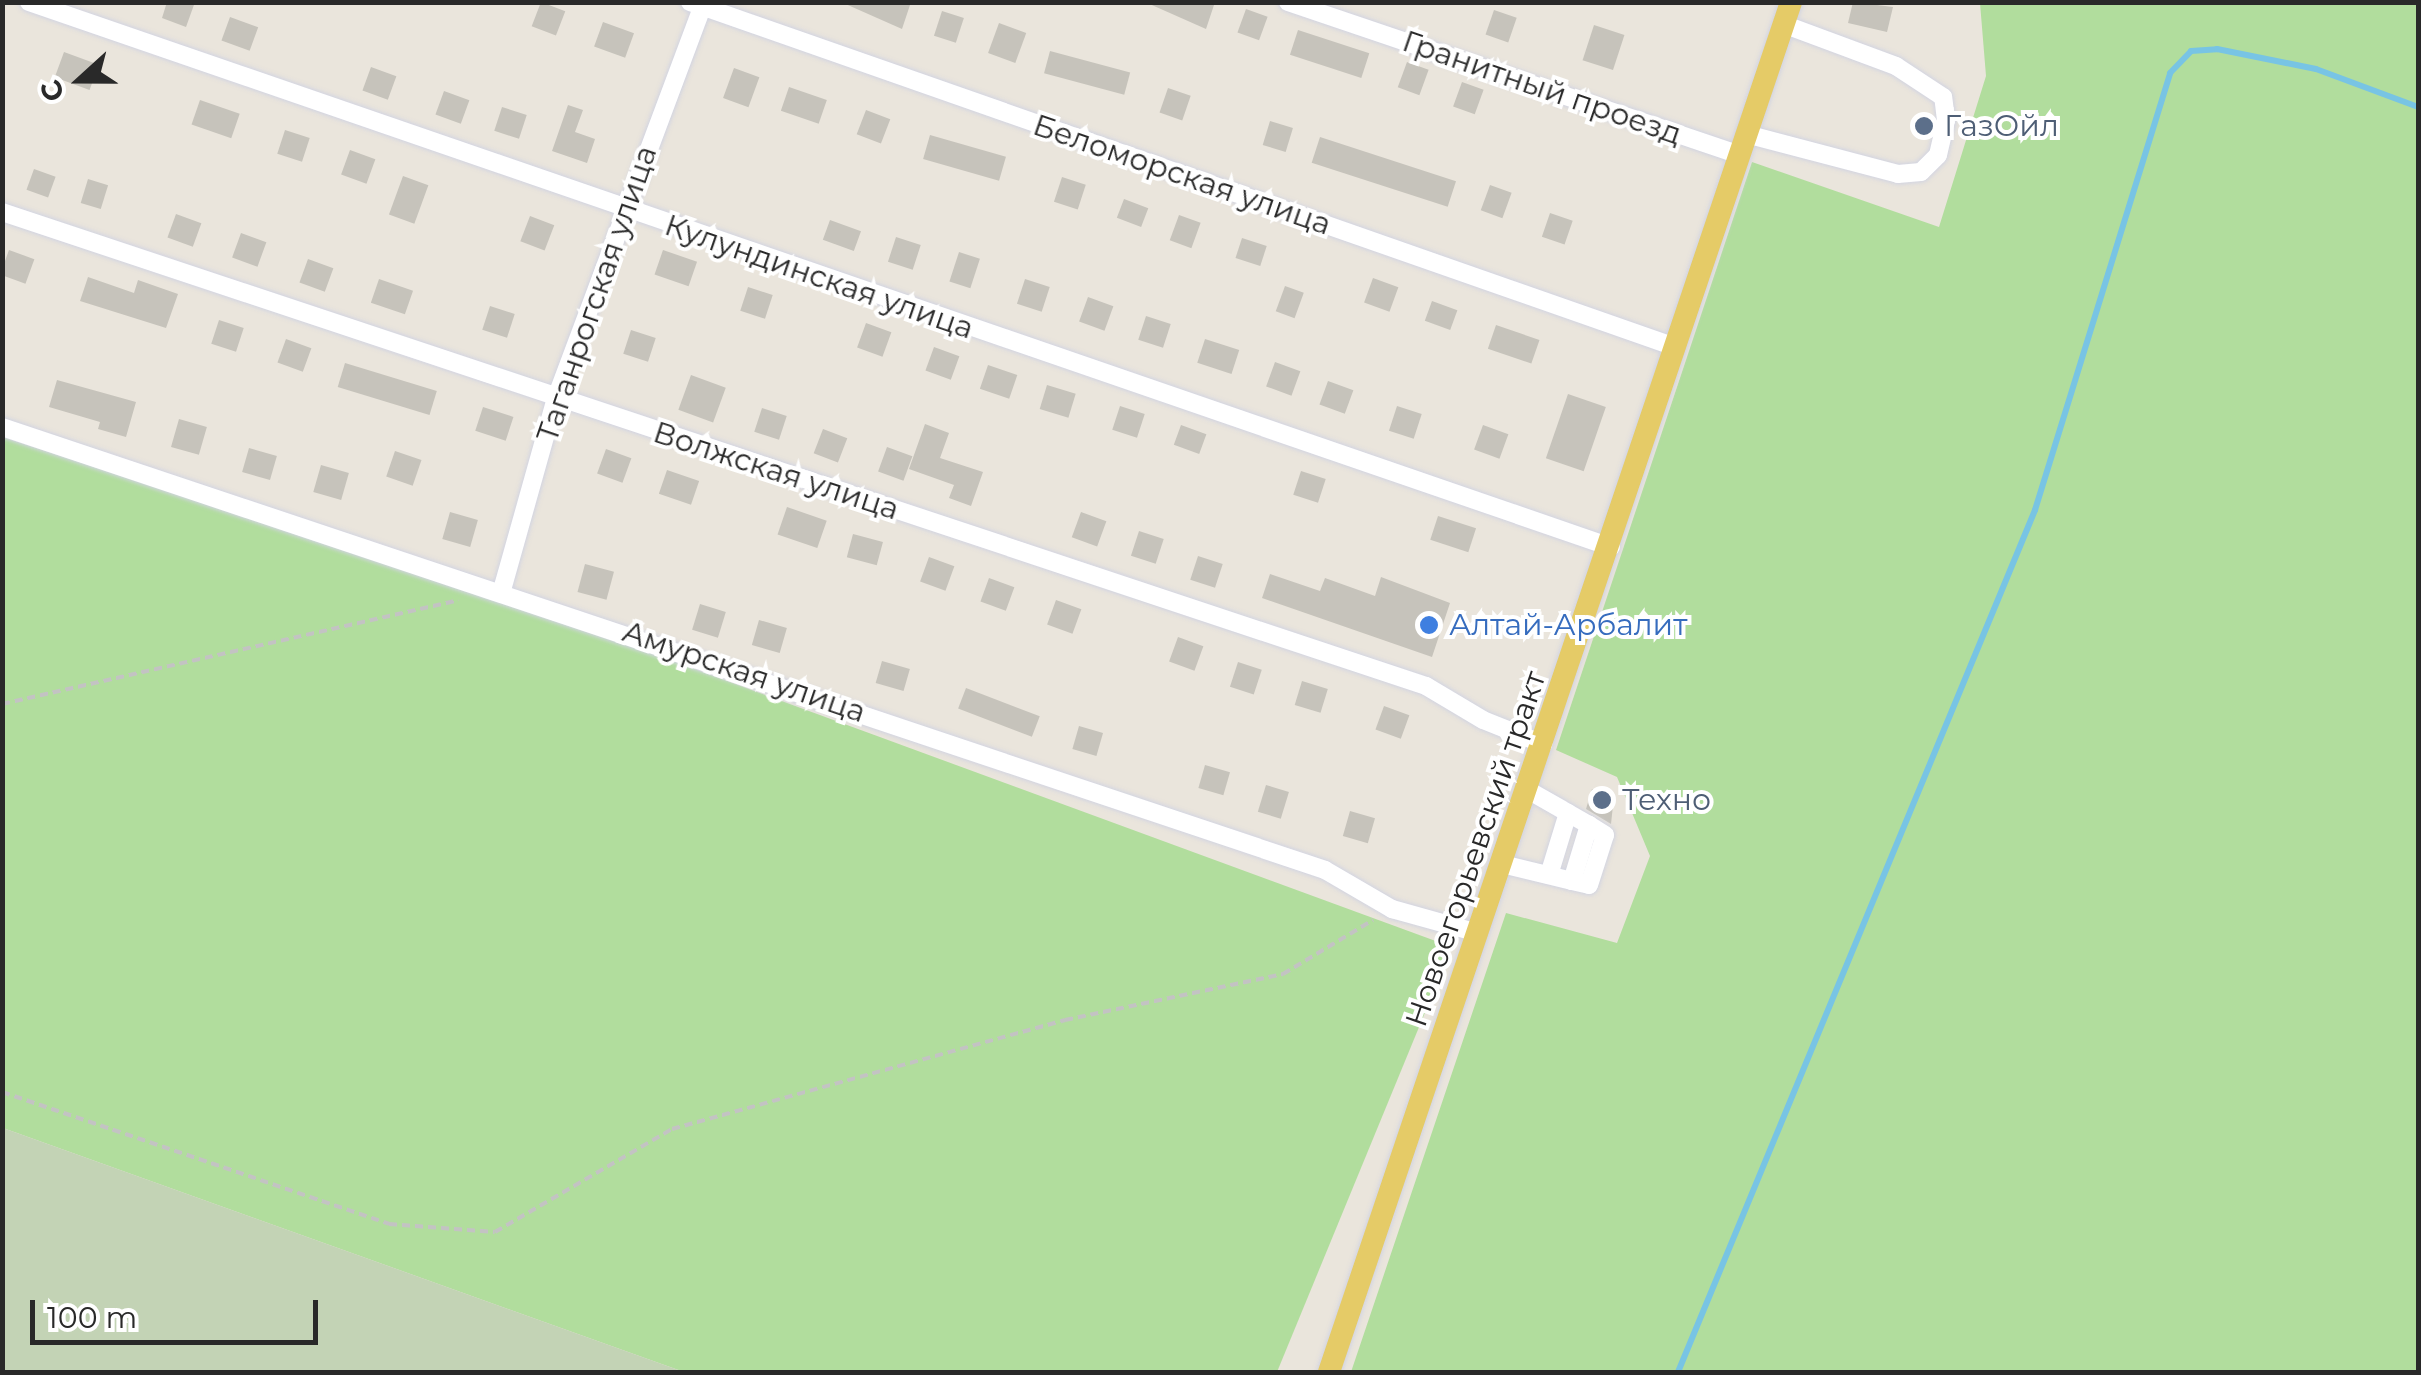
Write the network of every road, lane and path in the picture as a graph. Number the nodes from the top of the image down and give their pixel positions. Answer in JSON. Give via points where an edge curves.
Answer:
{"nodes":[{"id":1,"x":29,"y":2,"type":"edge"},
{"id":2,"x":1288,"y":2,"type":"edge"},
{"id":3,"x":699,"y":4,"type":"edge"},
{"id":4,"x":1787,"y":14,"type":"edge"},
{"id":5,"x":1743,"y":145,"type":"junction"},
{"id":6,"x":624,"y":211,"type":"junction"},
{"id":7,"x":2,"y":212,"type":"edge"},
{"id":8,"x":1675,"y":346,"type":"junction"},
{"id":9,"x":556,"y":398,"type":"junction"},
{"id":10,"x":2,"y":426,"type":"edge"},
{"id":11,"x":1611,"y":547,"type":"junction"},
{"id":12,"x":502,"y":590,"type":"junction"},
{"id":13,"x":466,"y":598,"type":"dead end"},
{"id":14,"x":2,"y":704,"type":"edge"},
{"id":15,"x":1542,"y":744,"type":"junction"},
{"id":16,"x":1528,"y":790,"type":"junction"},
{"id":17,"x":1568,"y":814,"type":"junction"},
{"id":18,"x":1502,"y":864,"type":"junction"},
{"id":19,"x":1548,"y":875,"type":"junction"},
{"id":20,"x":1392,"y":909,"type":"junction"},
{"id":21,"x":1478,"y":933,"type":"junction"},
{"id":22,"x":2,"y":1092,"type":"edge"},
{"id":23,"x":1329,"y":1372,"type":"edge"}],
"edges":[{"from":1,"to":6,"type":"street","name":"Кулундинская улица"},
{"from":2,"to":5,"type":"street","name":"Гранитный проезд"},
{"from":3,"to":6,"type":"street","name":"Таганрогская улица"},
{"from":3,"to":8,"type":"street","name":"Беломорская улица"},
{"from":4,"to":5,"type":"main road","name":"Новоегорьевский тракт"},
{"from":4,"to":5,"type":"street","name":"Гранитный проезд","via":[[1896,66],[1942,97],[1946,120],[1938,155],[1921,172],[1898,174]]},
{"from":5,"to":8,"type":"main road","name":"Новоегорьевский тракт"},
{"from":6,"to":9,"type":"street","name":"Таганрогская улица"},
{"from":6,"to":11,"type":"street","name":"Кулундинская улица"},
{"from":7,"to":9,"type":"street","name":"Волжская улица"},
{"from":8,"to":11,"type":"main road","name":"Новоегорьевский тракт"},
{"from":9,"to":12,"type":"street","name":"Таганрогская улица"},
{"from":9,"to":15,"type":"street","name":"Волжская улица","via":[[1426,686]]},
{"from":10,"to":12,"type":"street","name":"Амурская улица"},
{"from":11,"to":15,"type":"main road","name":"Новоегорьевский тракт"},
{"from":12,"to":20,"type":"street","name":"Амурская улица","via":[[1325,870]]},
{"from":13,"to":14,"type":"path"},
{"from":15,"to":16,"type":"main road","name":"Новоегорьевский тракт"},
{"from":16,"to":17,"type":"street"},
{"from":16,"to":18,"type":"main road","name":"Новоегорьевский тракт"},
{"from":17,"to":19,"type":"street"},
{"from":17,"to":19,"type":"street","via":[[1606,835],[1589,885]]},
{"from":18,"to":19,"type":"street"},
{"from":18,"to":21,"type":"main road","name":"Новоегорьевский тракт"},
{"from":20,"to":21,"type":"street","name":"Амурская улица"},
{"from":20,"to":22,"type":"path","via":[[1283,974],[1065,1020],[672,1130],[495,1232],[389,1224]]},
{"from":21,"to":23,"type":"main road","name":"Новоегорьевский тракт"}]}
